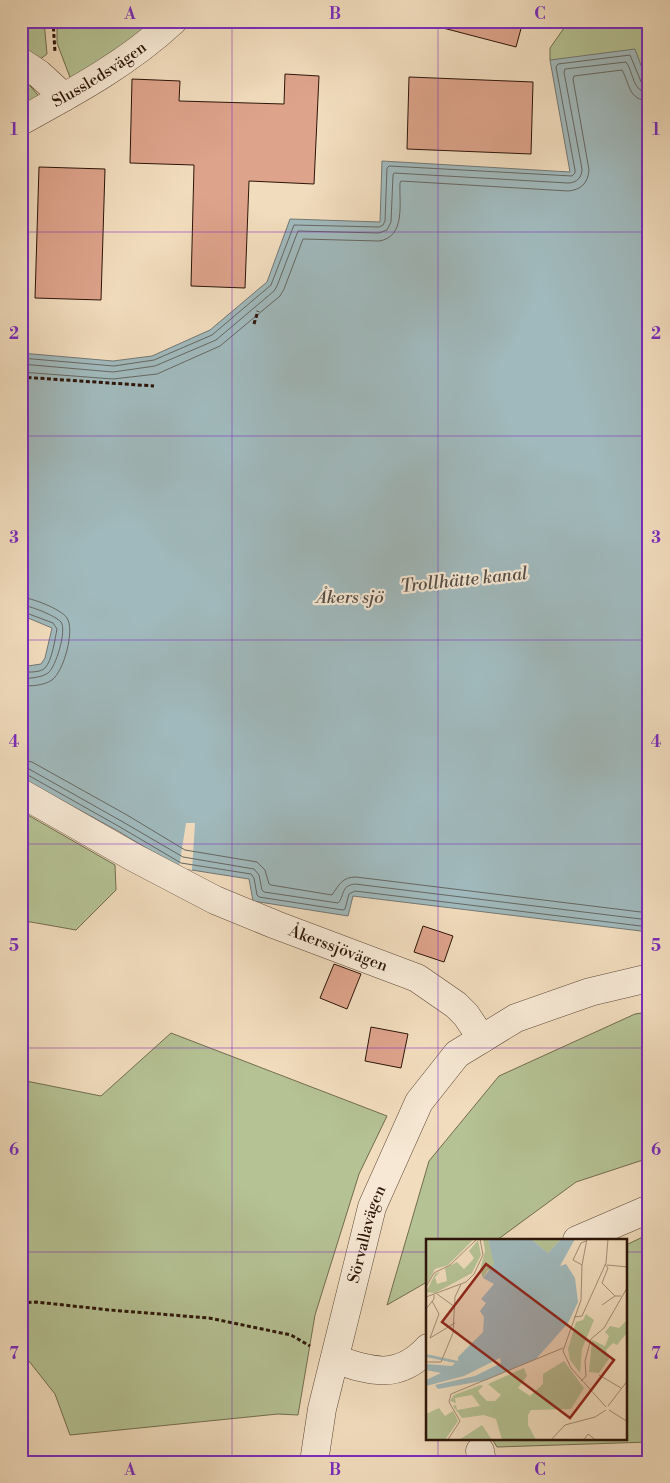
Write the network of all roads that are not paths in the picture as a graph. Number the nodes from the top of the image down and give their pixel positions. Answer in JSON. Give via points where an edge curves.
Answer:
{"nodes":[{"id":1,"x":172,"y":21,"type":"edge"},
{"id":2,"x":21,"y":62,"type":"edge"},
{"id":3,"x":64,"y":97,"type":"junction"},
{"id":4,"x":21,"y":121,"type":"edge"},
{"id":5,"x":21,"y":793,"type":"edge"},
{"id":6,"x":649,"y":978,"type":"edge"},
{"id":7,"x":482,"y":1039,"type":"junction"},
{"id":8,"x":649,"y":1209,"type":"edge"},
{"id":9,"x":579,"y":1239,"type":"edge"},
{"id":10,"x":426,"y":1350,"type":"edge"},
{"id":11,"x":335,"y":1359,"type":"junction"},
{"id":12,"x":314,"y":1462,"type":"edge"}],
"edges":[{"from":1,"to":3,"type":"street","name":"Slussledsvägen","via":[[118,65]]},
{"from":2,"to":3,"type":"street"},
{"from":3,"to":4,"type":"street","name":"Slussledsvägen"},
{"from":5,"to":7,"type":"street","name":"Åkerssjövägen","via":[[215,900],[417,978],[456,1005]]},
{"from":6,"to":7,"type":"street","via":[[590,992],[516,1018]]},
{"from":7,"to":11,"type":"street","name":"Sörvallavägen","via":[[457,1054],[419,1102],[372,1206]]},
{"from":8,"to":9,"type":"street"},
{"from":10,"to":11,"type":"street","via":[[419,1358],[390,1371],[372,1370]]},
{"from":11,"to":12,"type":"street","name":"Sörvallavägen","via":[[322,1409]]}]}
